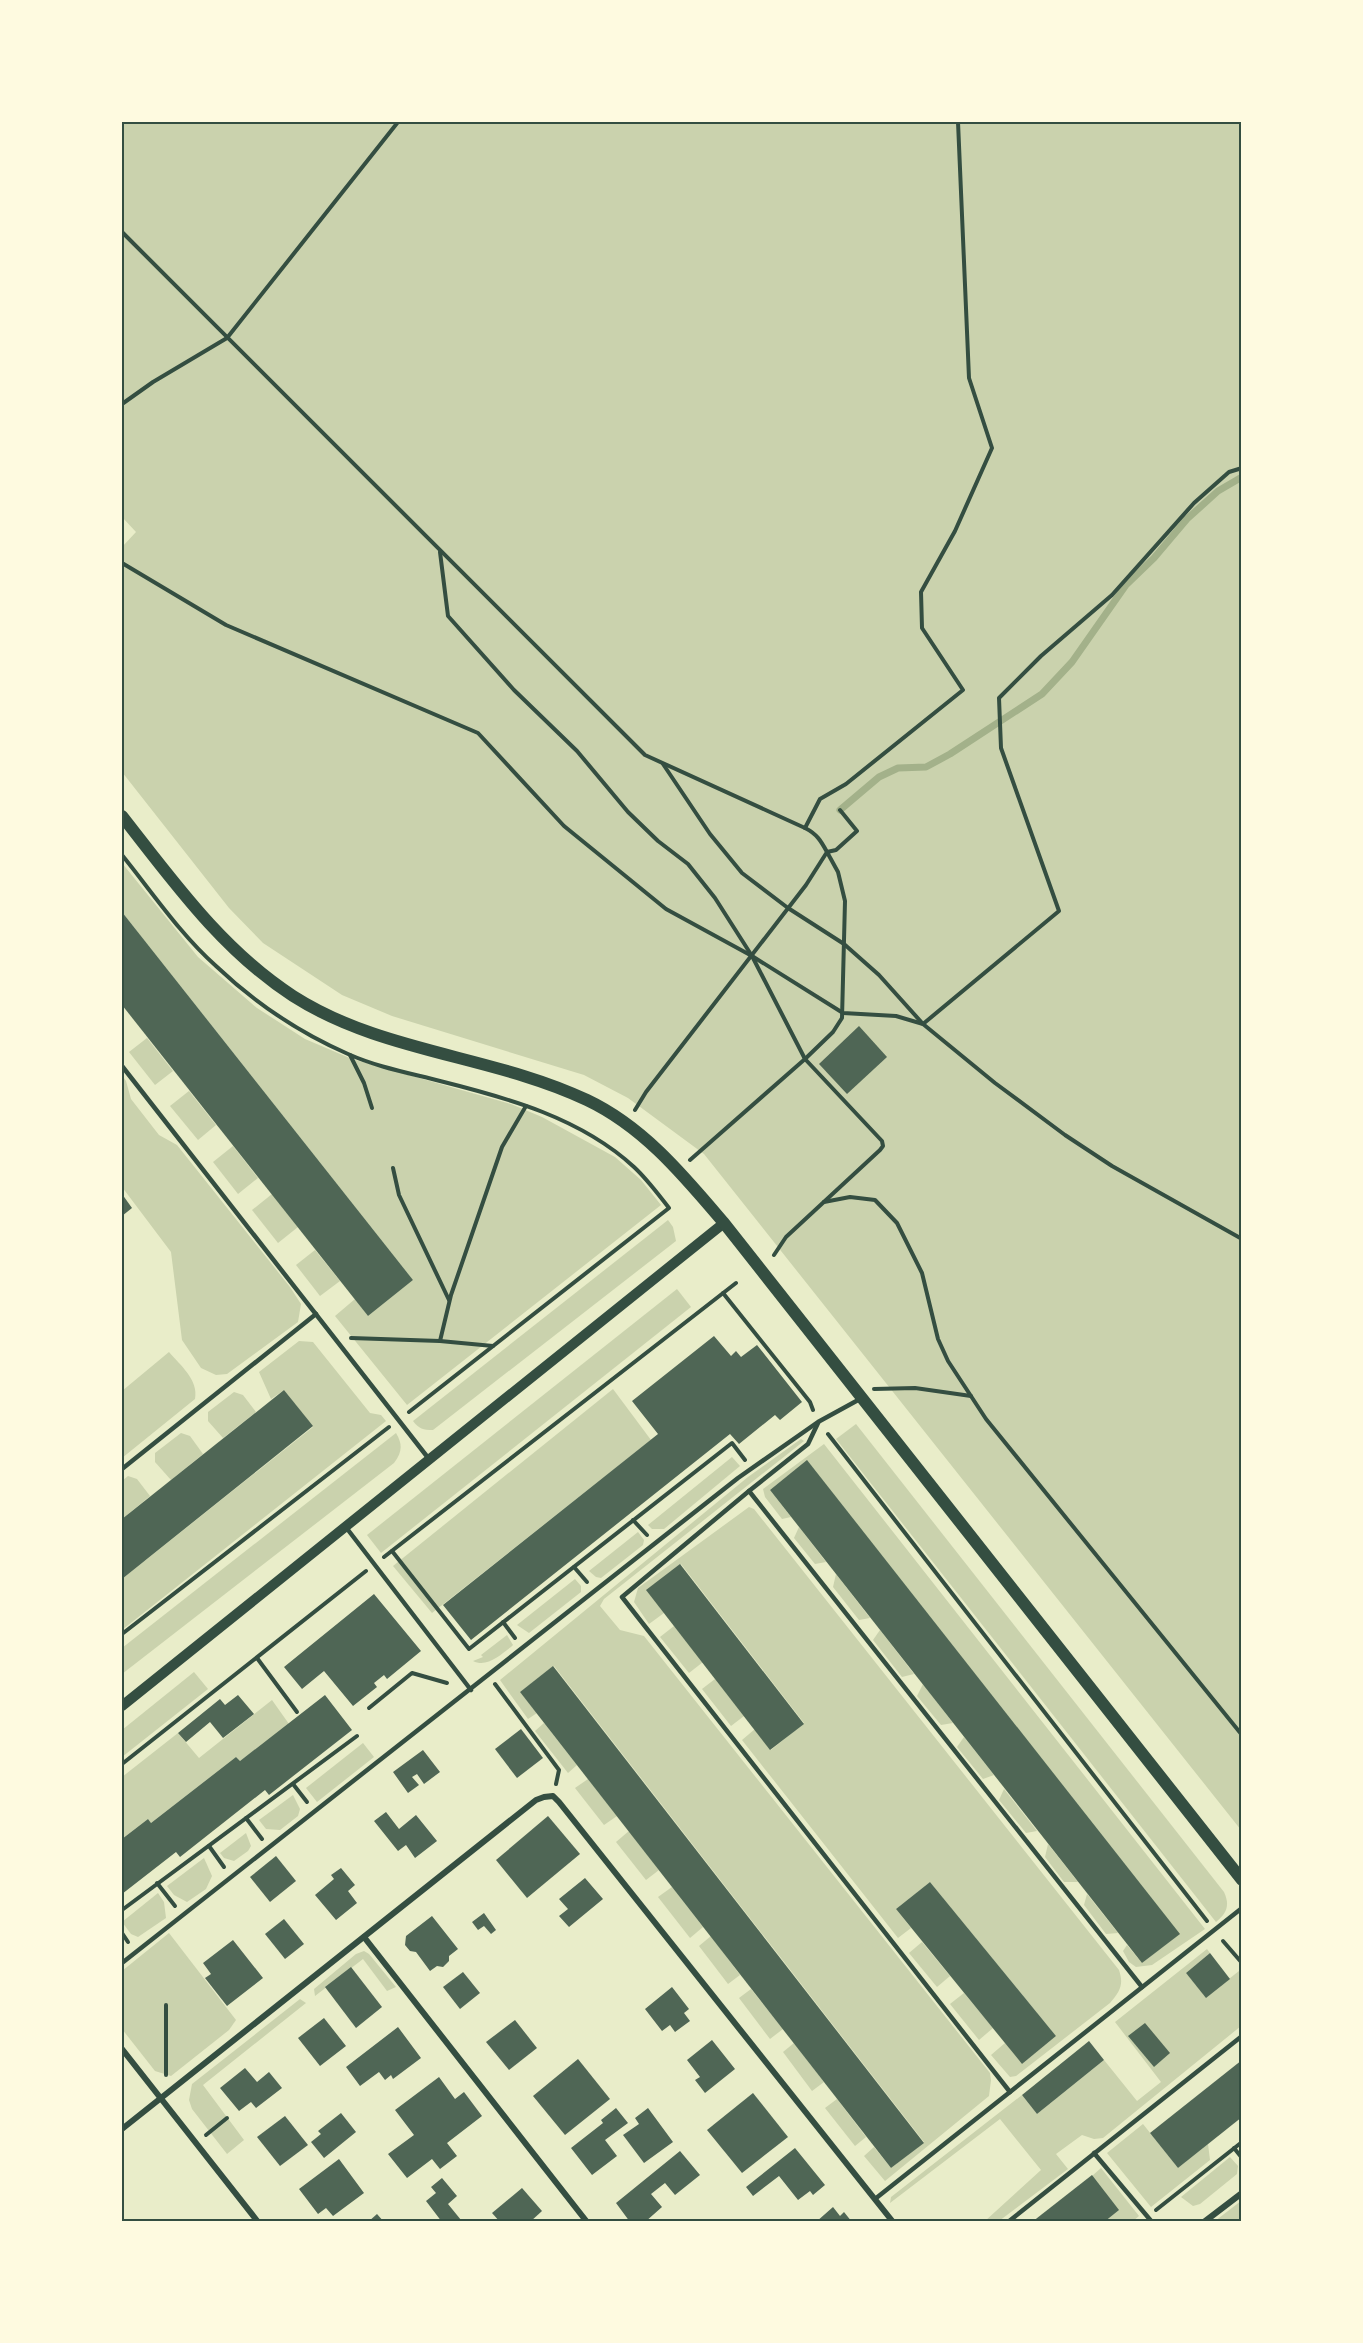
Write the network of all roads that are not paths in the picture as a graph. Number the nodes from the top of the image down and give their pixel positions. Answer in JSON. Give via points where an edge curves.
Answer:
{"nodes":[{"id":1,"x":122,"y":816,"type":"edge"},
{"id":2,"x":122,"y":1066,"type":"edge"},
{"id":3,"x":724,"y":1223,"type":"junction"},
{"id":4,"x":316,"y":1314,"type":"junction"},
{"id":5,"x":861,"y":1398,"type":"junction"},
{"id":6,"x":818,"y":1422,"type":"junction"},
{"id":7,"x":429,"y":1459,"type":"junction"},
{"id":8,"x":122,"y":1469,"type":"edge"},
{"id":9,"x":749,"y":1491,"type":"junction"},
{"id":10,"x":345,"y":1526,"type":"junction"},
{"id":11,"x":471,"y":1690,"type":"junction"},
{"id":12,"x":122,"y":1706,"type":"edge"},
{"id":13,"x":1242,"y":1880,"type":"edge"},
{"id":14,"x":1242,"y":1908,"type":"edge"},
{"id":15,"x":364,"y":1937,"type":"junction"},
{"id":16,"x":122,"y":1963,"type":"edge"},
{"id":17,"x":1142,"y":1988,"type":"junction"},
{"id":18,"x":1242,"y":2036,"type":"edge"},
{"id":19,"x":122,"y":2049,"type":"edge"},
{"id":20,"x":1010,"y":2092,"type":"junction"},
{"id":21,"x":164,"y":2096,"type":"junction"},
{"id":22,"x":122,"y":2129,"type":"edge"},
{"id":23,"x":1094,"y":2153,"type":"junction"},
{"id":24,"x":1242,"y":2193,"type":"edge"},
{"id":25,"x":875,"y":2199,"type":"junction"},
{"id":26,"x":258,"y":2222,"type":"edge"},
{"id":27,"x":587,"y":2222,"type":"edge"},
{"id":28,"x":893,"y":2222,"type":"edge"},
{"id":29,"x":1008,"y":2222,"type":"edge"},
{"id":30,"x":1152,"y":2222,"type":"edge"},
{"id":31,"x":1204,"y":2222,"type":"edge"}],
"edges":[{"from":1,"to":3,"type":"main road","via":[[220,936],[249,964],[293,996],[360,1029],[520,1075],[589,1101],[655,1146]]},
{"from":2,"to":4,"type":"lane"},
{"from":3,"to":5,"type":"main road"},
{"from":3,"to":7,"type":"street"},
{"from":4,"to":7,"type":"lane"},
{"from":4,"to":8,"type":"lane"},
{"from":5,"to":6,"type":"lane"},
{"from":5,"to":13,"type":"main road"},
{"from":6,"to":9,"type":"lane","via":[[808,1444]]},
{"from":6,"to":11,"type":"lane","via":[[752,1468]]},
{"from":7,"to":10,"type":"street"},
{"from":9,"to":17,"type":"lane"},
{"from":9,"to":20,"type":"lane","via":[[622,1598]]},
{"from":10,"to":11,"type":"lane"},
{"from":10,"to":12,"type":"street"},
{"from":11,"to":16,"type":"lane"},
{"from":14,"to":17,"type":"lane"},
{"from":15,"to":21,"type":"street"},
{"from":15,"to":25,"type":"street","via":[[536,1800],[553,1796]]},
{"from":15,"to":27,"type":"street"},
{"from":17,"to":20,"type":"lane"},
{"from":18,"to":23,"type":"lane"},
{"from":19,"to":21,"type":"street"},
{"from":20,"to":25,"type":"lane"},
{"from":21,"to":22,"type":"street"},
{"from":21,"to":26,"type":"street"},
{"from":23,"to":29,"type":"lane"},
{"from":23,"to":30,"type":"lane"},
{"from":24,"to":31,"type":"street"},
{"from":25,"to":28,"type":"street"}]}
